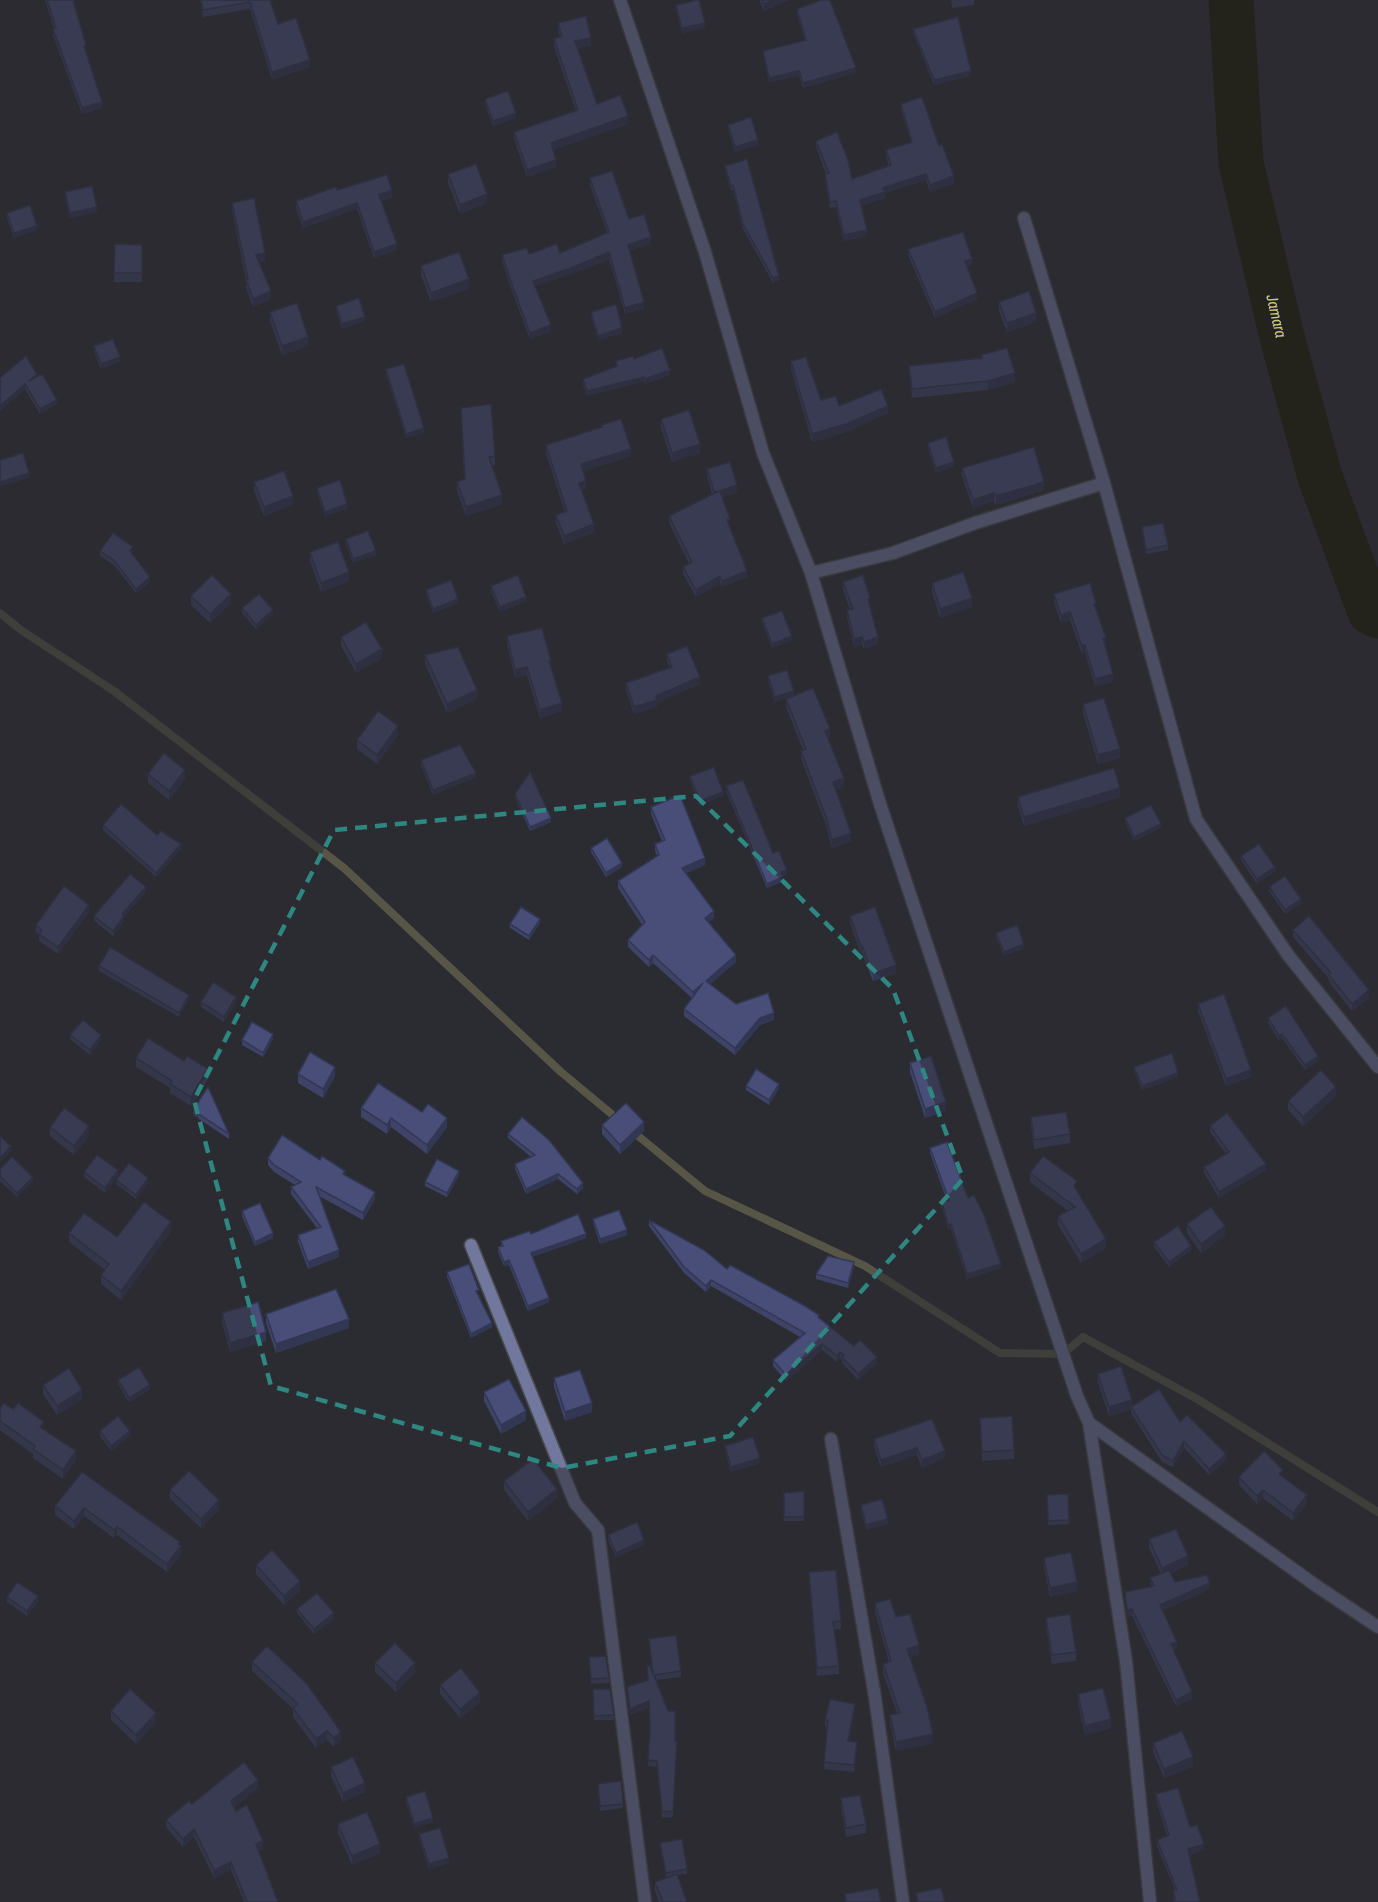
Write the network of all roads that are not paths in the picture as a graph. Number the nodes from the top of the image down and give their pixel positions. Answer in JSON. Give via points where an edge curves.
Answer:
{"nodes":[{"id":1,"x":620,"y":0,"type":"edge"},
{"id":2,"x":1024,"y":218,"type":"dead end"},
{"id":3,"x":1104,"y":483,"type":"junction"},
{"id":4,"x":811,"y":573,"type":"junction"},
{"id":5,"x":1378,"y":1067,"type":"edge"},
{"id":6,"x":471,"y":1245,"type":"dead end"},
{"id":7,"x":1089,"y":1423,"type":"junction"},
{"id":8,"x":831,"y":1439,"type":"dead end"},
{"id":9,"x":1378,"y":1627,"type":"edge"},
{"id":10,"x":645,"y":1902,"type":"edge"},
{"id":11,"x":903,"y":1902,"type":"edge"},
{"id":12,"x":1150,"y":1902,"type":"edge"}],
"edges":[{"from":1,"to":4,"type":"street","via":[[705,252],[763,453]]},
{"from":2,"to":3,"type":"street"},
{"from":3,"to":4,"type":"street","via":[[893,553]]},
{"from":3,"to":5,"type":"street","via":[[1196,819],[1288,955]]},
{"from":4,"to":7,"type":"street","via":[[880,804]]},
{"from":6,"to":10,"type":"street","via":[[575,1503],[598,1530]]},
{"from":7,"to":9,"type":"street"},
{"from":7,"to":12,"type":"street","via":[[1126,1661]]},
{"from":8,"to":11,"type":"street","via":[[875,1697]]}]}
